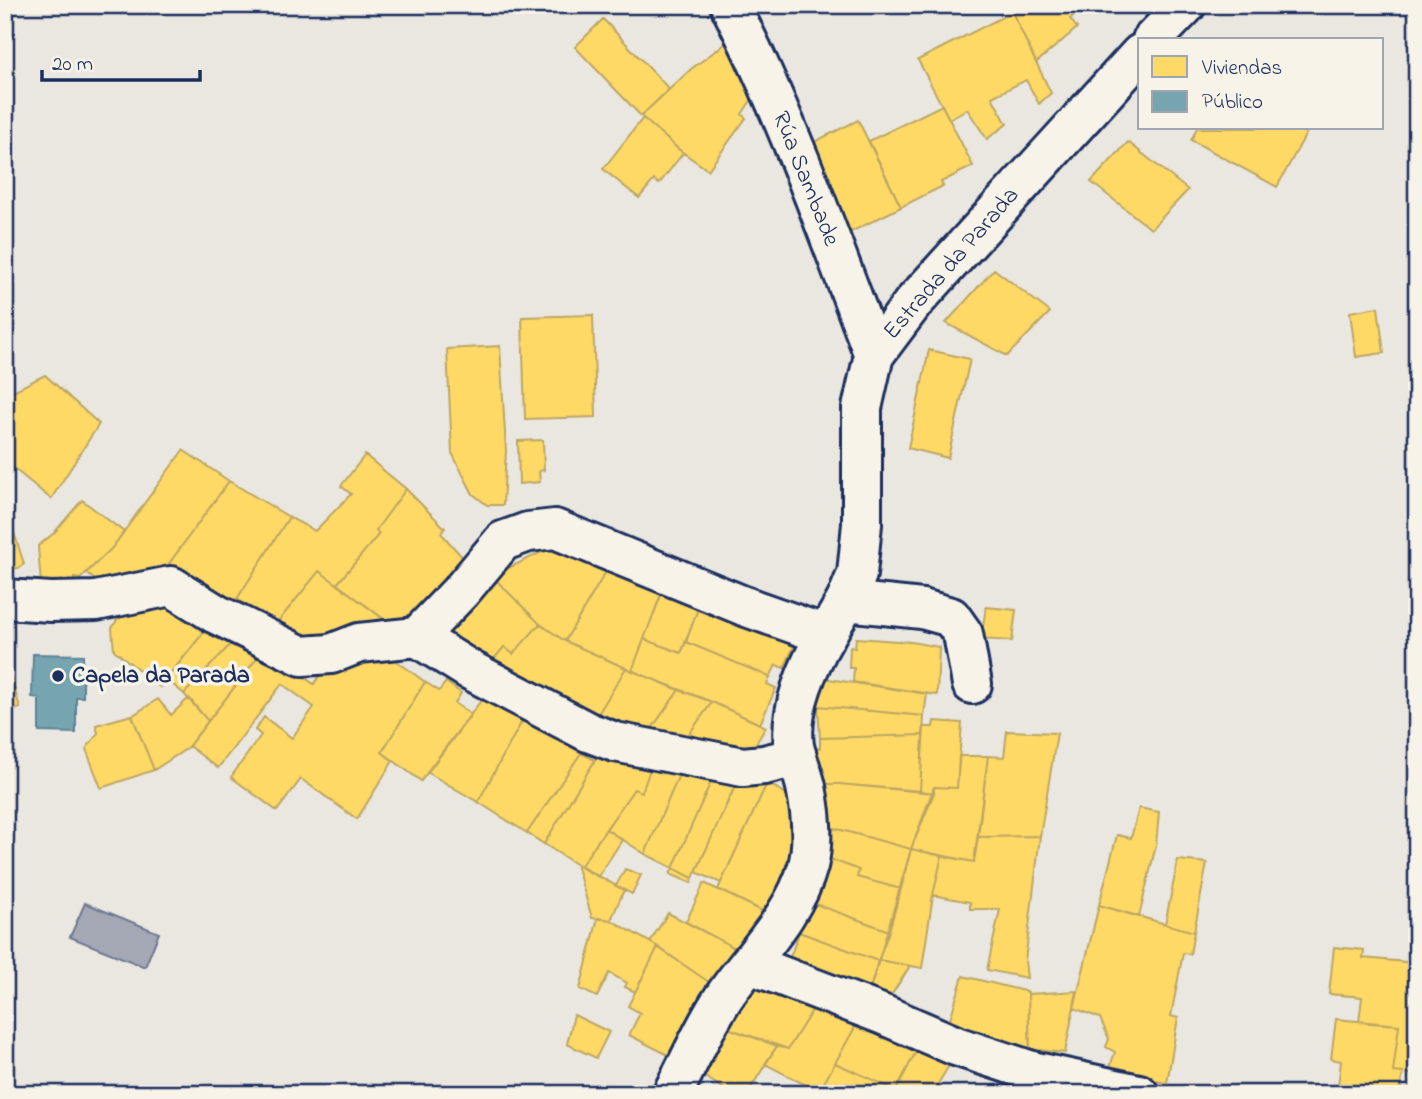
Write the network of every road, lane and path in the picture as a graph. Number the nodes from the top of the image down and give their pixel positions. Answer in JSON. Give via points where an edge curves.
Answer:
{"nodes":[{"id":1,"x":730,"y":5,"type":"edge"},
{"id":2,"x":1186,"y":5,"type":"edge"},
{"id":3,"x":1154,"y":38,"type":"edge"},
{"id":4,"x":1138,"y":56,"type":"edge"},
{"id":5,"x":874,"y":355,"type":"junction"},
{"id":6,"x":5,"y":599,"type":"edge"},
{"id":7,"x":846,"y":601,"type":"junction"},
{"id":8,"x":826,"y":635,"type":"junction"},
{"id":9,"x":417,"y":637,"type":"junction"},
{"id":10,"x":972,"y":684,"type":"dead end"},
{"id":11,"x":797,"y":757,"type":"junction"},
{"id":12,"x":750,"y":964,"type":"junction"},
{"id":13,"x":672,"y":1094,"type":"edge"},
{"id":14,"x":1139,"y":1094,"type":"edge"}],
"edges":[{"from":1,"to":5,"type":"street","name":"Rúa Sambade","via":[[795,153]]},
{"from":2,"to":3,"type":"street"},
{"from":4,"to":5,"type":"street","name":"Estrada da Parada","via":[[913,303]]},
{"from":5,"to":7,"type":"street","name":"Estrada da Parada","via":[[862,408],[857,574]]},
{"from":6,"to":9,"type":"street","via":[[96,601],[171,586],[215,614],[302,656],[331,654],[359,643]]},
{"from":7,"to":8,"type":"street","name":"Estrada da Parada"},
{"from":7,"to":10,"type":"street","via":[[922,609],[951,617],[962,634]]},
{"from":8,"to":9,"type":"street","via":[[555,529],[503,541]]},
{"from":8,"to":11,"type":"street","name":"Estrada da Parada","via":[[812,659],[799,699],[794,723]]},
{"from":9,"to":11,"type":"street","via":[[525,701],[615,742],[743,767]]},
{"from":11,"to":12,"type":"street","name":"Estrada da Parada","via":[[809,810],[809,862],[797,896]]},
{"from":12,"to":13,"type":"street","name":"Estrada da Parada","via":[[727,992]]},
{"from":12,"to":14,"type":"street","via":[[956,1046],[1032,1071]]}]}
